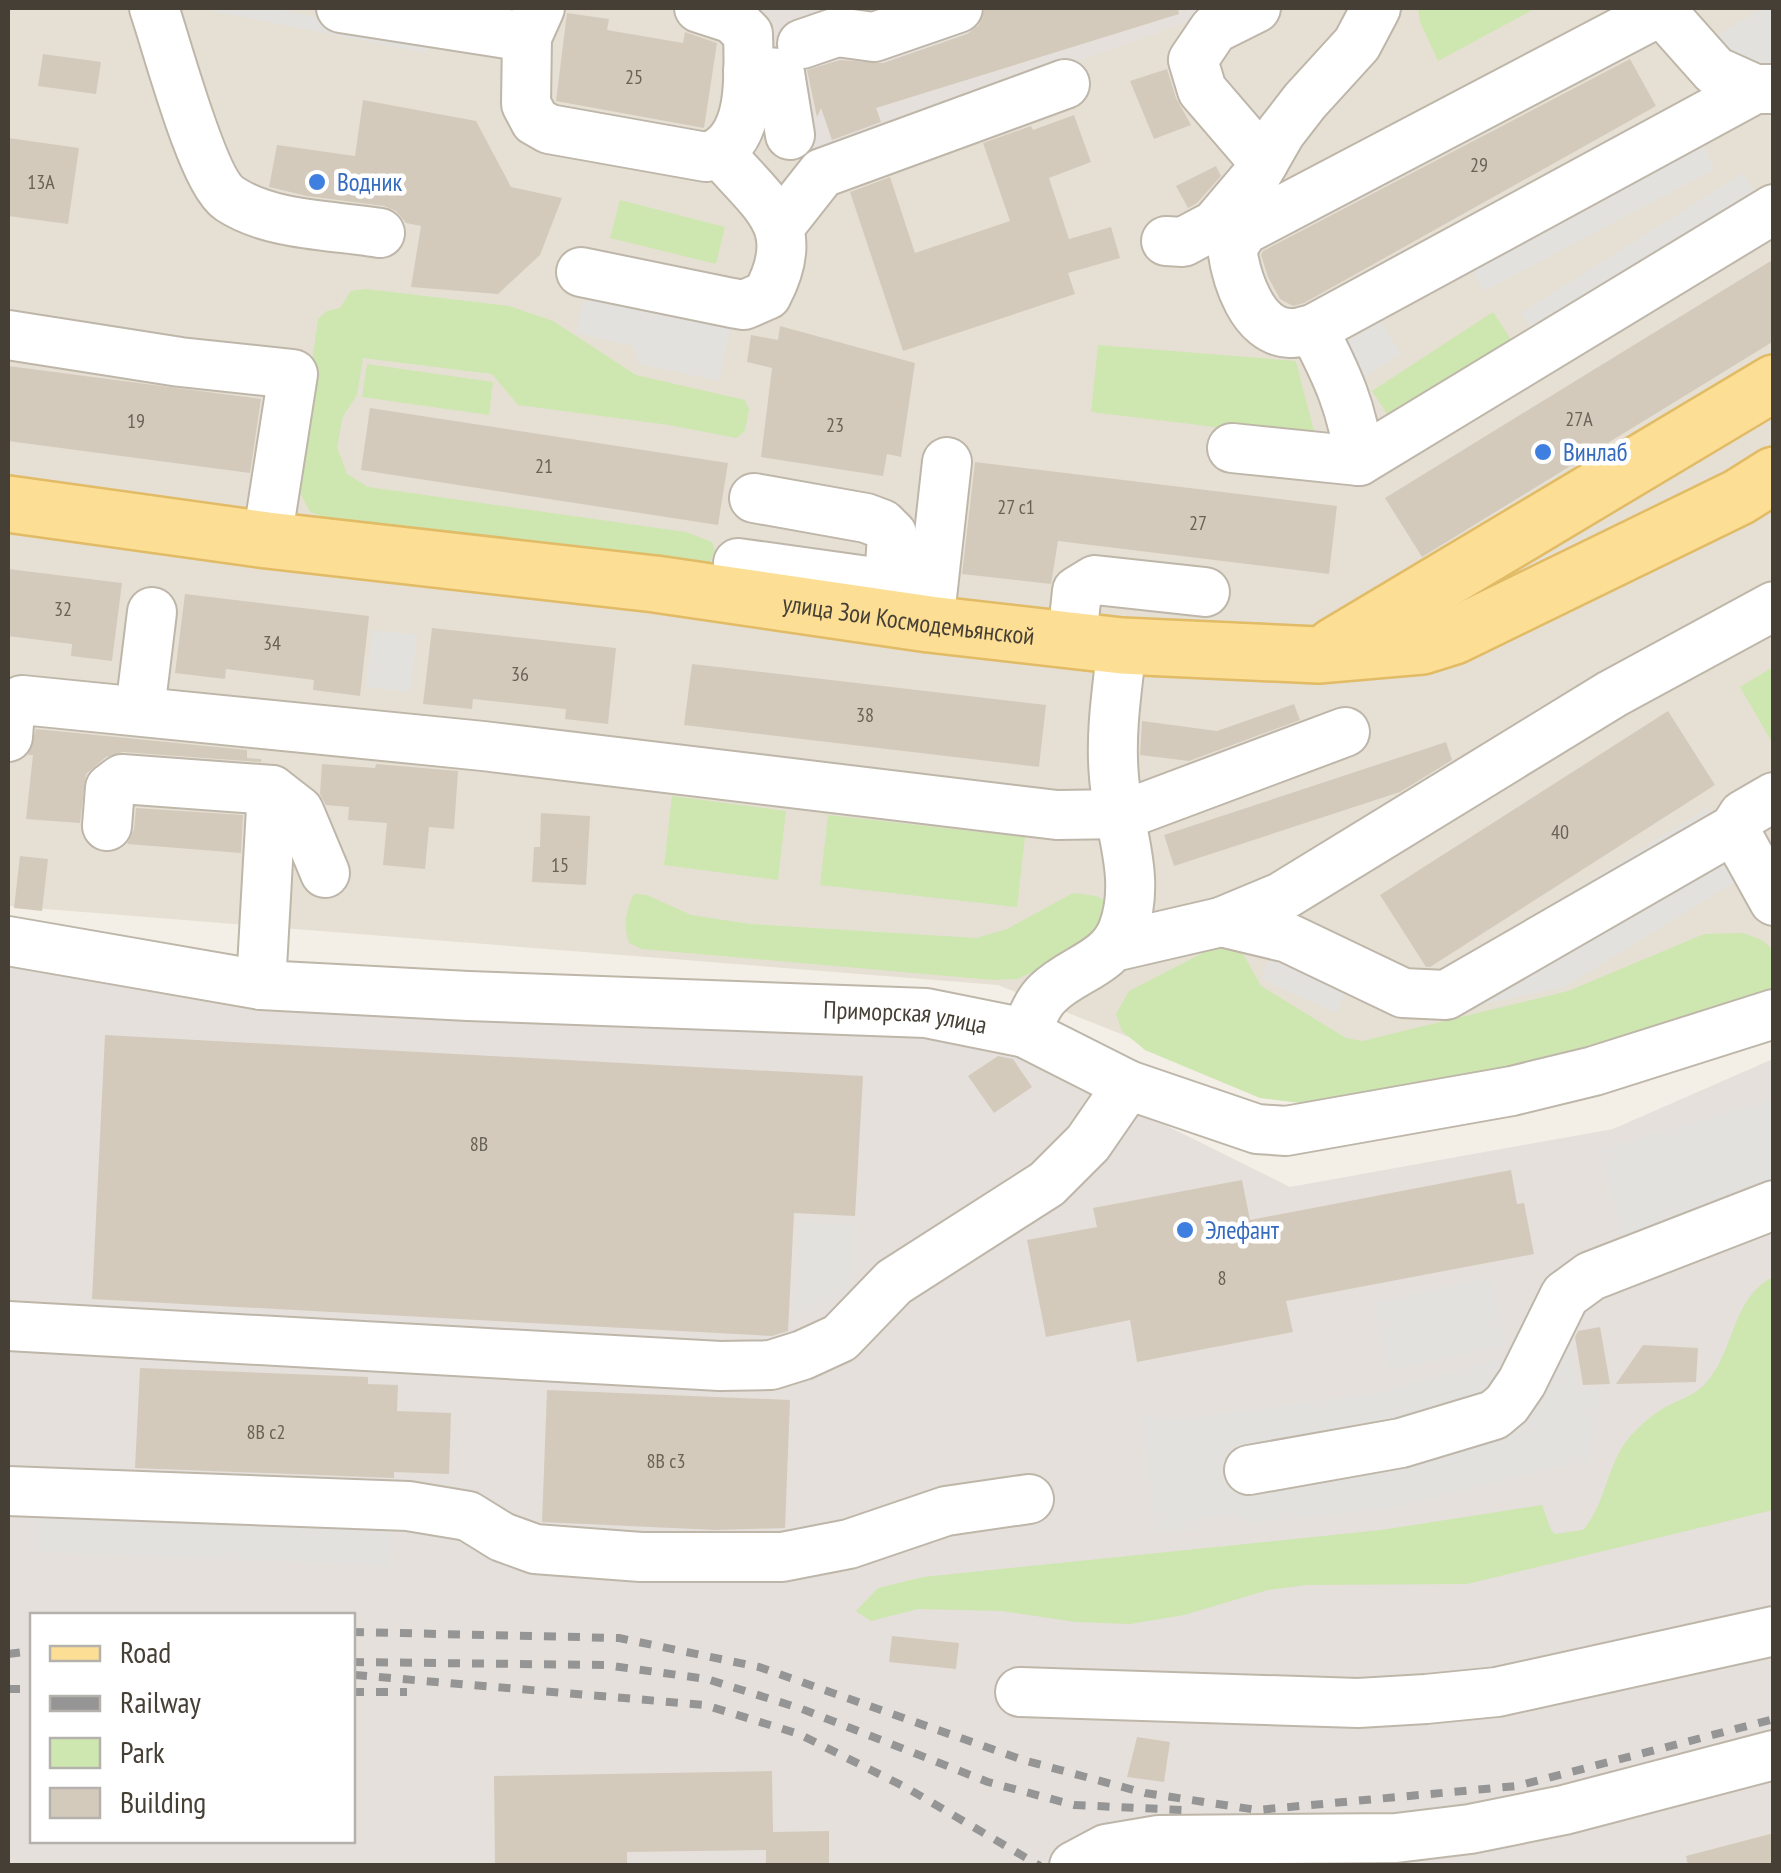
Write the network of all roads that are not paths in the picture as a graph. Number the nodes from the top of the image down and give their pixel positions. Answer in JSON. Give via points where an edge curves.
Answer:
{"nodes":[{"id":1,"x":154,"y":8,"type":"edge"},
{"id":2,"x":341,"y":8,"type":"edge"},
{"id":3,"x":699,"y":8,"type":"edge"},
{"id":4,"x":958,"y":8,"type":"edge"},
{"id":5,"x":1256,"y":8,"type":"edge"},
{"id":6,"x":1376,"y":8,"type":"edge"},
{"id":7,"x":1660,"y":9,"type":"edge"},
{"id":8,"x":533,"y":22,"type":"edge"},
{"id":9,"x":823,"y":28,"type":"edge"},
{"id":10,"x":748,"y":71,"type":"junction"},
{"id":11,"x":1064,"y":84,"type":"dead end"},
{"id":12,"x":1764,"y":89,"type":"edge"},
{"id":13,"x":790,"y":135,"type":"dead end"},
{"id":14,"x":721,"y":154,"type":"junction"},
{"id":15,"x":1264,"y":162,"type":"junction"},
{"id":16,"x":1774,"y":209,"type":"edge"},
{"id":17,"x":781,"y":225,"type":"junction"},
{"id":18,"x":380,"y":232,"type":"dead end"},
{"id":19,"x":1166,"y":241,"type":"dead end"},
{"id":20,"x":581,"y":272,"type":"dead end"},
{"id":21,"x":1313,"y":329,"type":"junction"},
{"id":22,"x":8,"y":334,"type":"edge"},
{"id":23,"x":1774,"y":383,"type":"edge"},
{"id":24,"x":1232,"y":448,"type":"dead end"},
{"id":25,"x":947,"y":462,"type":"dead end"},
{"id":26,"x":1359,"y":462,"type":"junction"},
{"id":27,"x":1774,"y":475,"type":"edge"},
{"id":28,"x":754,"y":498,"type":"dead end"},
{"id":29,"x":8,"y":504,"type":"edge"},
{"id":30,"x":267,"y":540,"type":"junction"},
{"id":31,"x":738,"y":563,"type":"dead end"},
{"id":32,"x":1205,"y":592,"type":"dead end"},
{"id":33,"x":1774,"y":606,"type":"edge"},
{"id":34,"x":902,"y":608,"type":"junction"},
{"id":35,"x":152,"y":612,"type":"dead end"},
{"id":36,"x":1097,"y":642,"type":"junction"},
{"id":37,"x":1318,"y":655,"type":"junction"},
{"id":38,"x":140,"y":710,"type":"junction"},
{"id":39,"x":1344,"y":732,"type":"dead end"},
{"id":40,"x":8,"y":737,"type":"edge"},
{"id":41,"x":272,"y":790,"type":"junction"},
{"id":42,"x":1774,"y":797,"type":"edge"},
{"id":43,"x":1121,"y":815,"type":"junction"},
{"id":44,"x":107,"y":826,"type":"dead end"},
{"id":45,"x":1734,"y":829,"type":"junction"},
{"id":46,"x":325,"y":873,"type":"dead end"},
{"id":47,"x":1774,"y":901,"type":"edge"},
{"id":48,"x":1221,"y":922,"type":"junction"},
{"id":49,"x":8,"y":941,"type":"edge"},
{"id":50,"x":1113,"y":947,"type":"junction"},
{"id":51,"x":260,"y":985,"type":"junction"},
{"id":52,"x":1774,"y":1014,"type":"edge"},
{"id":53,"x":1025,"y":1033,"type":"junction"},
{"id":54,"x":1128,"y":1085,"type":"junction"},
{"id":55,"x":1774,"y":1205,"type":"edge"},
{"id":56,"x":8,"y":1326,"type":"edge"},
{"id":57,"x":1249,"y":1470,"type":"dead end"},
{"id":58,"x":8,"y":1491,"type":"edge"},
{"id":59,"x":1029,"y":1499,"type":"dead end"},
{"id":60,"x":1774,"y":1632,"type":"edge"},
{"id":61,"x":1020,"y":1692,"type":"dead end"},
{"id":62,"x":1774,"y":1755,"type":"edge"},
{"id":63,"x":1105,"y":1860,"type":"edge"}],
"edges":[{"from":1,"to":18,"type":"street","via":[[209,168],[227,198],[264,215]]},
{"from":2,"to":8,"type":"street"},
{"from":3,"to":10,"type":"street","via":[[733,19],[748,34]]},
{"from":4,"to":9,"type":"street","via":[[874,37]]},
{"from":5,"to":15,"type":"street","via":[[1214,29],[1193,60],[1202,90]]},
{"from":6,"to":15,"type":"street","via":[[1357,44],[1304,101]]},
{"from":7,"to":12,"type":"street","via":[[1715,71]]},
{"from":7,"to":21,"type":"street","via":[[1244,230],[1232,248],[1235,274],[1253,309],[1268,326],[1288,334]]},
{"from":8,"to":14,"type":"street","via":[[526,104],[535,121],[548,129],[706,157]]},
{"from":10,"to":13,"type":"street","via":[[780,73]]},
{"from":10,"to":14,"type":"street","via":[[743,120]]},
{"from":11,"to":17,"type":"street","via":[[822,173]]},
{"from":12,"to":21,"type":"street"},
{"from":14,"to":17,"type":"street"},
{"from":15,"to":19,"type":"street","via":[[1215,225],[1183,242]]},
{"from":16,"to":26,"type":"street"},
{"from":17,"to":20,"type":"street","via":[[784,252],[777,278],[767,296],[744,304]]},
{"from":21,"to":26,"type":"street","via":[[1343,386]]},
{"from":22,"to":30,"type":"street","via":[[293,374]]},
{"from":23,"to":37,"type":"main road"},
{"from":24,"to":26,"type":"street"},
{"from":25,"to":34,"type":"street"},
{"from":27,"to":37,"type":"main road","name":"улица Зои Космодемьянской","via":[[1454,636],[1422,646]]},
{"from":28,"to":34,"type":"street","via":[[882,524],[892,534]]},
{"from":29,"to":30,"type":"main road","name":"улица Зои Космодемьянской"},
{"from":30,"to":34,"type":"main road","name":"улица Зои Космодемьянской"},
{"from":31,"to":34,"type":"street"},
{"from":32,"to":36,"type":"street","via":[[1095,580],[1077,591]]},
{"from":33,"to":48,"type":"street","via":[[1612,694],[1281,897]]},
{"from":34,"to":36,"type":"main road","name":"улица Зои Космодемьянской"},
{"from":35,"to":38,"type":"street"},
{"from":36,"to":37,"type":"main road","name":"улица Зои Космодемьянской"},
{"from":36,"to":43,"type":"street"},
{"from":38,"to":40,"type":"street","via":[[22,700],[10,711]]},
{"from":38,"to":43,"type":"street","via":[[1057,815]]},
{"from":39,"to":43,"type":"street"},
{"from":41,"to":44,"type":"street","via":[[122,779],[110,788]]},
{"from":41,"to":46,"type":"street","via":[[299,811]]},
{"from":41,"to":51,"type":"street"},
{"from":42,"to":45,"type":"street"},
{"from":43,"to":50,"type":"street","via":[[1130,896]]},
{"from":45,"to":47,"type":"street"},
{"from":45,"to":48,"type":"street","via":[[1446,995],[1403,993],[1288,938]]},
{"from":48,"to":50,"type":"street"},
{"from":49,"to":51,"type":"street","name":"Приморская улица"},
{"from":50,"to":53,"type":"street","via":[[1049,992]]},
{"from":51,"to":53,"type":"street","name":"Приморская улица","via":[[926,1013]]},
{"from":52,"to":54,"type":"street","name":"Приморская улица","via":[[1594,1071],[1310,1129],[1257,1129]]},
{"from":53,"to":54,"type":"street","name":"Приморская улица"},
{"from":54,"to":56,"type":"street","via":[[1088,1143],[1048,1184],[894,1282],[840,1338],[771,1365]]},
{"from":55,"to":57,"type":"street","via":[[1591,1276],[1566,1295],[1522,1382],[1494,1415],[1401,1444]]},
{"from":58,"to":59,"type":"street","via":[[408,1506],[468,1516],[535,1548],[641,1557],[782,1556],[849,1544],[946,1510]]},
{"from":60,"to":61,"type":"street","via":[[1497,1692],[1426,1699],[1358,1703]]},
{"from":62,"to":63,"type":"street","via":[[1470,1829],[1396,1838],[1159,1840]]}]}
